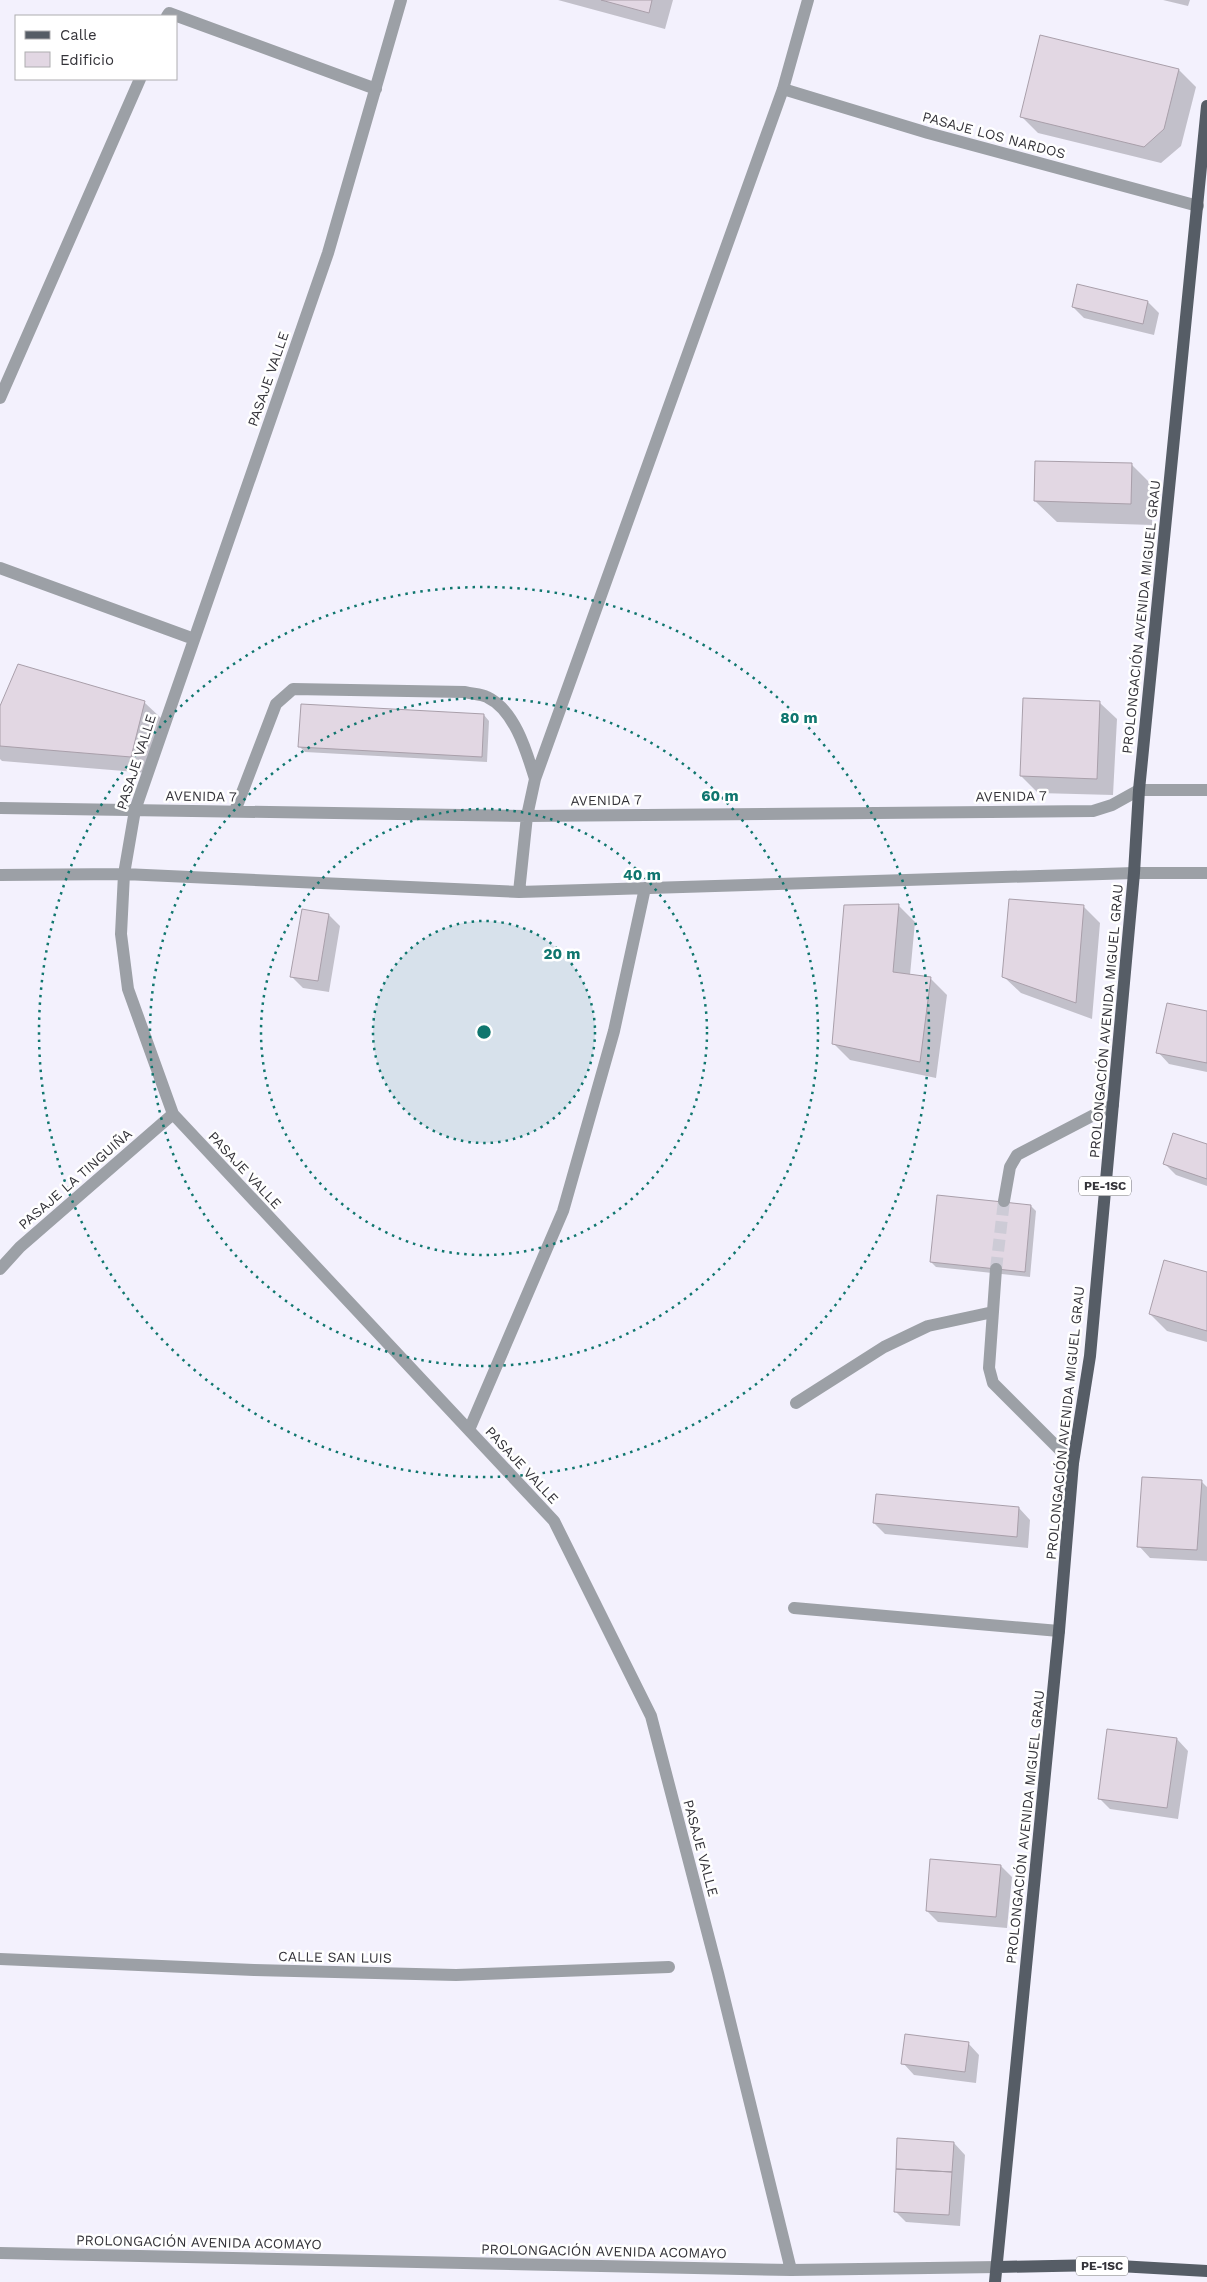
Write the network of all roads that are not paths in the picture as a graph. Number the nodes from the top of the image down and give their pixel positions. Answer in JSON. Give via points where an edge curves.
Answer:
{"nodes":[{"id":1,"x":401,"y":0,"type":"edge"},
{"id":2,"x":808,"y":0,"type":"edge"},
{"id":3,"x":178,"y":15,"type":"edge"},
{"id":4,"x":140,"y":80,"type":"edge"},
{"id":5,"x":376,"y":89,"type":"junction"},
{"id":6,"x":783,"y":89,"type":"junction"},
{"id":7,"x":1207,"y":106,"type":"edge"},
{"id":8,"x":1198,"y":206,"type":"junction"},
{"id":9,"x":0,"y":398,"type":"edge"},
{"id":10,"x":0,"y":568,"type":"edge"},
{"id":11,"x":194,"y":639,"type":"junction"},
{"id":12,"x":535,"y":778,"type":"junction"},
{"id":13,"x":1139,"y":790,"type":"junction"},
{"id":14,"x":1207,"y":790,"type":"edge"},
{"id":15,"x":0,"y":808,"type":"edge"},
{"id":16,"x":135,"y":810,"type":"junction"},
{"id":17,"x":234,"y":811,"type":"junction"},
{"id":18,"x":527,"y":816,"type":"junction"},
{"id":19,"x":1134,"y":873,"type":"junction"},
{"id":20,"x":1207,"y":873,"type":"edge"},
{"id":21,"x":124,"y":874,"type":"junction"},
{"id":22,"x":0,"y":875,"type":"edge"},
{"id":23,"x":645,"y":888,"type":"junction"},
{"id":24,"x":519,"y":892,"type":"junction"},
{"id":25,"x":1113,"y":1105,"type":"junction"},
{"id":26,"x":172,"y":1114,"type":"junction"},
{"id":27,"x":1004,"y":1201,"type":"tunnel mouth"},
{"id":28,"x":0,"y":1269,"type":"edge"},
{"id":29,"x":996,"y":1269,"type":"tunnel mouth"},
{"id":30,"x":993,"y":1312,"type":"junction"},
{"id":31,"x":796,"y":1402,"type":"dead end"},
{"id":32,"x":469,"y":1430,"type":"junction"},
{"id":33,"x":1073,"y":1463,"type":"junction"},
{"id":34,"x":794,"y":1608,"type":"dead end"},
{"id":35,"x":1059,"y":1631,"type":"junction"},
{"id":36,"x":0,"y":1959,"type":"edge"},
{"id":37,"x":669,"y":1966,"type":"dead end"},
{"id":38,"x":0,"y":2252,"type":"edge"},
{"id":39,"x":998,"y":2266,"type":"junction"},
{"id":40,"x":792,"y":2270,"type":"junction"},
{"id":41,"x":1207,"y":2271,"type":"edge"},
{"id":42,"x":995,"y":2282,"type":"edge"}],
"edges":[{"from":1,"to":5,"type":"street","name":"PASAJE VALLE"},
{"from":2,"to":6,"type":"street"},
{"from":3,"to":5,"type":"street"},
{"from":4,"to":9,"type":"street"},
{"from":5,"to":11,"type":"street","name":"PASAJE VALLE","via":[[328,253]]},
{"from":6,"to":8,"type":"street","name":"PASAJE LOS NARDOS","via":[[928,133]]},
{"from":6,"to":12,"type":"street"},
{"from":7,"to":8,"type":"main road","name":"PROLONGACIÓN AVENIDA MIGUEL GRAU","number":"PE-1SC"},
{"from":8,"to":13,"type":"main road","name":"PROLONGACIÓN AVENIDA MIGUEL GRAU","number":"PE-1SC"},
{"from":10,"to":11,"type":"street"},
{"from":11,"to":16,"type":"street","name":"PASAJE VALLE"},
{"from":12,"to":17,"type":"street","via":[[521,736],[505,712],[488,697],[465,692],[293,689],[276,704]]},
{"from":12,"to":18,"type":"street"},
{"from":13,"to":14,"type":"street"},
{"from":13,"to":18,"type":"street","name":"AVENIDA 7","via":[[1112,806],[1093,811]]},
{"from":13,"to":19,"type":"main road","name":"PROLONGACIÓN AVENIDA MIGUEL GRAU","number":"PE-1SC"},
{"from":15,"to":16,"type":"street","name":"AVENIDA 7"},
{"from":16,"to":17,"type":"street","name":"AVENIDA 7"},
{"from":16,"to":21,"type":"street","name":"PASAJE VALLE"},
{"from":17,"to":18,"type":"street","name":"AVENIDA 7"},
{"from":18,"to":24,"type":"street"},
{"from":19,"to":20,"type":"street"},
{"from":19,"to":23,"type":"street"},
{"from":19,"to":25,"type":"main road","name":"PROLONGACIÓN AVENIDA MIGUEL GRAU","number":"PE-1SC"},
{"from":21,"to":22,"type":"street"},
{"from":21,"to":24,"type":"street"},
{"from":21,"to":26,"type":"street","name":"PASAJE VALLE","via":[[121,934],[128,989]]},
{"from":23,"to":24,"type":"street"},
{"from":23,"to":32,"type":"street","via":[[614,1030],[563,1211]]},
{"from":25,"to":27,"type":"street","via":[[1017,1155],[1010,1167]]},
{"from":25,"to":33,"type":"main road","name":"PROLONGACIÓN AVENIDA MIGUEL GRAU","number":"PE-1SC","via":[[1090,1356]]},
{"from":26,"to":28,"type":"street","name":"PASAJE LA TINGUIÑA","via":[[20,1247]]},
{"from":26,"to":32,"type":"street","name":"PASAJE VALLE"},
{"from":29,"to":30,"type":"street"},
{"from":30,"to":31,"type":"street","via":[[928,1326],[884,1346]]},
{"from":30,"to":33,"type":"street","via":[[989,1368],[993,1383]]},
{"from":32,"to":40,"type":"street","name":"PASAJE VALLE","via":[[554,1521],[651,1716]]},
{"from":33,"to":35,"type":"main road","name":"PROLONGACIÓN AVENIDA MIGUEL GRAU","number":"PE-1SC"},
{"from":34,"to":35,"type":"street"},
{"from":35,"to":39,"type":"main road","name":"PROLONGACIÓN AVENIDA MIGUEL GRAU","number":"PE-1SC"},
{"from":36,"to":37,"type":"street","name":"CALLE SAN LUIS","via":[[456,1975]]},
{"from":38,"to":40,"type":"street","name":"PROLONGACIÓN AVENIDA ACOMAYO"},
{"from":39,"to":40,"type":"street","name":"PROLONGACIÓN AVENIDA ACOMAYO"},
{"from":39,"to":41,"type":"main road","name":"PROLONGACIÓN AVENIDA ACOMAYO","number":"PE-1SC"},
{"from":39,"to":42,"type":"main road","name":"PROLONGACIÓN AVENIDA MIGUEL GRAU"}]}
